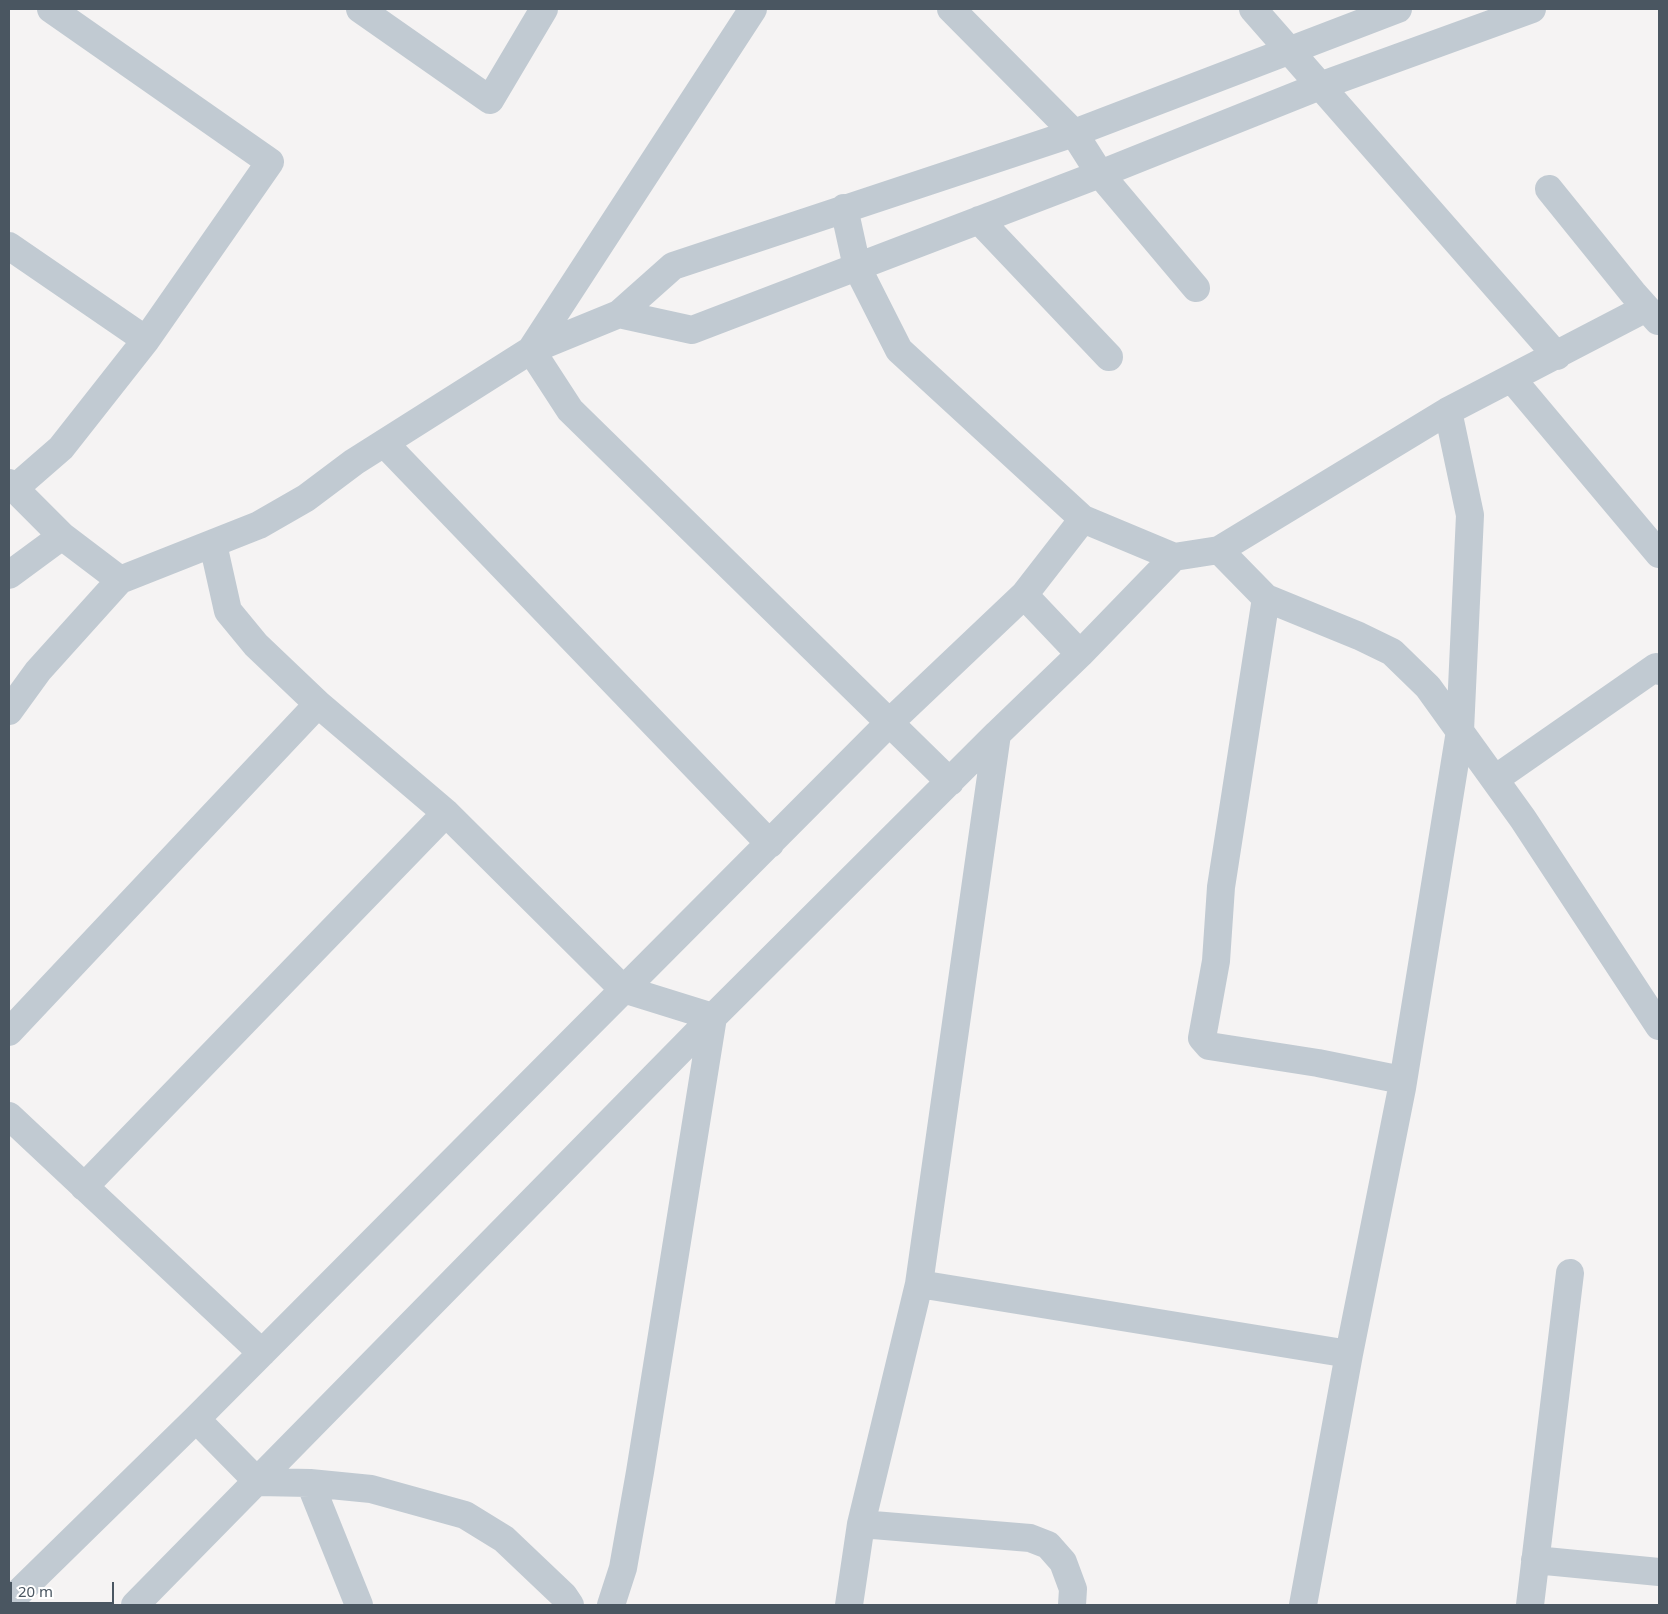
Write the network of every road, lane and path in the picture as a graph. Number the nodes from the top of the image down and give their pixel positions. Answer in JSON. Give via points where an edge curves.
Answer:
{"nodes":[{"id":1,"x":51,"y":9,"type":"edge"},
{"id":2,"x":360,"y":9,"type":"edge"},
{"id":3,"x":544,"y":9,"type":"edge"},
{"id":4,"x":753,"y":9,"type":"edge"},
{"id":5,"x":951,"y":9,"type":"edge"},
{"id":6,"x":1253,"y":9,"type":"edge"},
{"id":7,"x":1398,"y":9,"type":"edge"},
{"id":8,"x":1532,"y":9,"type":"edge"},
{"id":9,"x":1290,"y":51,"type":"junction"},
{"id":10,"x":1320,"y":86,"type":"junction"},
{"id":11,"x":1074,"y":133,"type":"junction"},
{"id":12,"x":1100,"y":174,"type":"junction"},
{"id":13,"x":1549,"y":189,"type":"dead end"},
{"id":14,"x":844,"y":208,"type":"junction"},
{"id":15,"x":979,"y":220,"type":"junction"},
{"id":16,"x":9,"y":246,"type":"edge"},
{"id":17,"x":857,"y":267,"type":"junction"},
{"id":18,"x":1196,"y":288,"type":"dead end"},
{"id":19,"x":619,"y":314,"type":"junction"},
{"id":20,"x":1653,"y":315,"type":"edge"},
{"id":21,"x":146,"y":340,"type":"junction"},
{"id":22,"x":531,"y":350,"type":"junction"},
{"id":23,"x":1557,"y":356,"type":"junction"},
{"id":24,"x":1109,"y":357,"type":"dead end"},
{"id":25,"x":1512,"y":379,"type":"junction"},
{"id":26,"x":1448,"y":411,"type":"junction"},
{"id":27,"x":384,"y":443,"type":"junction"},
{"id":28,"x":12,"y":485,"type":"edge"},
{"id":29,"x":1083,"y":518,"type":"junction"},
{"id":30,"x":62,"y":536,"type":"junction"},
{"id":31,"x":213,"y":544,"type":"junction"},
{"id":32,"x":1219,"y":550,"type":"junction"},
{"id":33,"x":1659,"y":554,"type":"edge"},
{"id":34,"x":1174,"y":558,"type":"junction"},
{"id":35,"x":9,"y":575,"type":"edge"},
{"id":36,"x":120,"y":580,"type":"junction"},
{"id":37,"x":1024,"y":595,"type":"junction"},
{"id":38,"x":1266,"y":598,"type":"junction"},
{"id":39,"x":1080,"y":654,"type":"junction"},
{"id":40,"x":1659,"y":671,"type":"edge"},
{"id":41,"x":318,"y":704,"type":"junction"},
{"id":42,"x":9,"y":711,"type":"edge"},
{"id":43,"x":890,"y":722,"type":"junction"},
{"id":44,"x":1460,"y":731,"type":"junction"},
{"id":45,"x":997,"y":734,"type":"junction"},
{"id":46,"x":1495,"y":779,"type":"junction"},
{"id":47,"x":950,"y":782,"type":"junction"},
{"id":48,"x":446,"y":813,"type":"junction"},
{"id":49,"x":770,"y":844,"type":"junction"},
{"id":50,"x":623,"y":989,"type":"junction"},
{"id":51,"x":713,"y":1017,"type":"junction"},
{"id":52,"x":1659,"y":1026,"type":"edge"},
{"id":53,"x":9,"y":1032,"type":"edge"},
{"id":54,"x":1402,"y":1088,"type":"junction"},
{"id":55,"x":9,"y":1116,"type":"edge"},
{"id":56,"x":84,"y":1187,"type":"junction"},
{"id":57,"x":1570,"y":1273,"type":"dead end"},
{"id":58,"x":918,"y":1284,"type":"junction"},
{"id":59,"x":262,"y":1353,"type":"junction"},
{"id":60,"x":1349,"y":1354,"type":"junction"},
{"id":61,"x":196,"y":1419,"type":"junction"},
{"id":62,"x":258,"y":1482,"type":"junction"},
{"id":63,"x":310,"y":1483,"type":"junction"},
{"id":64,"x":861,"y":1524,"type":"junction"},
{"id":65,"x":1535,"y":1560,"type":"junction"},
{"id":66,"x":1659,"y":1572,"type":"edge"},
{"id":67,"x":9,"y":1602,"type":"edge"},
{"id":68,"x":135,"y":1605,"type":"edge"},
{"id":69,"x":359,"y":1605,"type":"edge"},
{"id":70,"x":570,"y":1605,"type":"edge"},
{"id":71,"x":611,"y":1605,"type":"edge"},
{"id":72,"x":849,"y":1605,"type":"edge"},
{"id":73,"x":1072,"y":1605,"type":"edge"},
{"id":74,"x":1303,"y":1605,"type":"edge"},
{"id":75,"x":1530,"y":1605,"type":"edge"}],
"edges":[{"from":1,"to":21,"type":"street","via":[[270,162]]},
{"from":2,"to":3,"type":"street","via":[[490,100]]},
{"from":4,"to":22,"type":"street"},
{"from":5,"to":11,"type":"street"},
{"from":6,"to":9,"type":"street"},
{"from":7,"to":9,"type":"street"},
{"from":8,"to":10,"type":"street"},
{"from":9,"to":10,"type":"street"},
{"from":9,"to":11,"type":"street"},
{"from":10,"to":12,"type":"street"},
{"from":10,"to":23,"type":"street"},
{"from":11,"to":12,"type":"street"},
{"from":11,"to":14,"type":"street"},
{"from":12,"to":15,"type":"street"},
{"from":12,"to":18,"type":"street"},
{"from":13,"to":20,"type":"street"},
{"from":14,"to":17,"type":"street"},
{"from":14,"to":19,"type":"street","via":[[673,266]]},
{"from":15,"to":17,"type":"street"},
{"from":15,"to":24,"type":"street"},
{"from":16,"to":21,"type":"street"},
{"from":17,"to":19,"type":"street","via":[[692,330]]},
{"from":17,"to":29,"type":"street","via":[[899,350]]},
{"from":19,"to":22,"type":"street"},
{"from":20,"to":23,"type":"street"},
{"from":21,"to":28,"type":"street","via":[[61,448]]},
{"from":22,"to":27,"type":"street"},
{"from":22,"to":43,"type":"street","via":[[570,410]]},
{"from":23,"to":25,"type":"street"},
{"from":25,"to":26,"type":"street"},
{"from":25,"to":33,"type":"street"},
{"from":26,"to":32,"type":"street"},
{"from":26,"to":44,"type":"street","via":[[1470,515]]},
{"from":27,"to":31,"type":"street","via":[[306,498],[259,525]]},
{"from":27,"to":49,"type":"street"},
{"from":28,"to":30,"type":"street"},
{"from":29,"to":34,"type":"street"},
{"from":29,"to":37,"type":"street"},
{"from":30,"to":35,"type":"street"},
{"from":30,"to":36,"type":"street"},
{"from":31,"to":36,"type":"street"},
{"from":31,"to":41,"type":"street","via":[[228,611],[256,645]]},
{"from":32,"to":34,"type":"street"},
{"from":32,"to":38,"type":"street"},
{"from":34,"to":39,"type":"street"},
{"from":36,"to":42,"type":"street","via":[[38,671]]},
{"from":37,"to":39,"type":"street"},
{"from":37,"to":43,"type":"street"},
{"from":38,"to":44,"type":"street","via":[[1392,652],[1428,686]]},
{"from":38,"to":54,"type":"street","via":[[1221,887],[1216,961],[1202,1038],[1208,1046],[1397,1079]]},
{"from":39,"to":45,"type":"street"},
{"from":40,"to":46,"type":"street","via":[[1656,667]]},
{"from":41,"to":48,"type":"street"},
{"from":41,"to":53,"type":"street"},
{"from":43,"to":47,"type":"street"},
{"from":43,"to":49,"type":"street"},
{"from":44,"to":46,"type":"street"},
{"from":44,"to":54,"type":"street"},
{"from":45,"to":47,"type":"street"},
{"from":45,"to":58,"type":"street"},
{"from":46,"to":52,"type":"street"},
{"from":47,"to":51,"type":"street"},
{"from":48,"to":50,"type":"street"},
{"from":48,"to":56,"type":"street"},
{"from":49,"to":50,"type":"street"},
{"from":50,"to":51,"type":"street"},
{"from":50,"to":59,"type":"street"},
{"from":51,"to":62,"type":"street"},
{"from":51,"to":71,"type":"street","via":[[640,1472],[623,1568]]},
{"from":54,"to":60,"type":"street"},
{"from":55,"to":56,"type":"street"},
{"from":56,"to":59,"type":"street"},
{"from":57,"to":65,"type":"street"},
{"from":58,"to":60,"type":"street"},
{"from":58,"to":64,"type":"street"},
{"from":59,"to":61,"type":"street"},
{"from":60,"to":74,"type":"street"},
{"from":61,"to":62,"type":"street"},
{"from":61,"to":67,"type":"street"},
{"from":62,"to":63,"type":"street"},
{"from":62,"to":68,"type":"street"},
{"from":63,"to":69,"type":"street"},
{"from":63,"to":70,"type":"street","via":[[371,1489],[465,1515],[504,1539]]},
{"from":64,"to":72,"type":"street"},
{"from":64,"to":73,"type":"street","via":[[1030,1538],[1048,1545],[1063,1562],[1074,1589]]},
{"from":65,"to":66,"type":"street"},
{"from":65,"to":75,"type":"street"}]}
